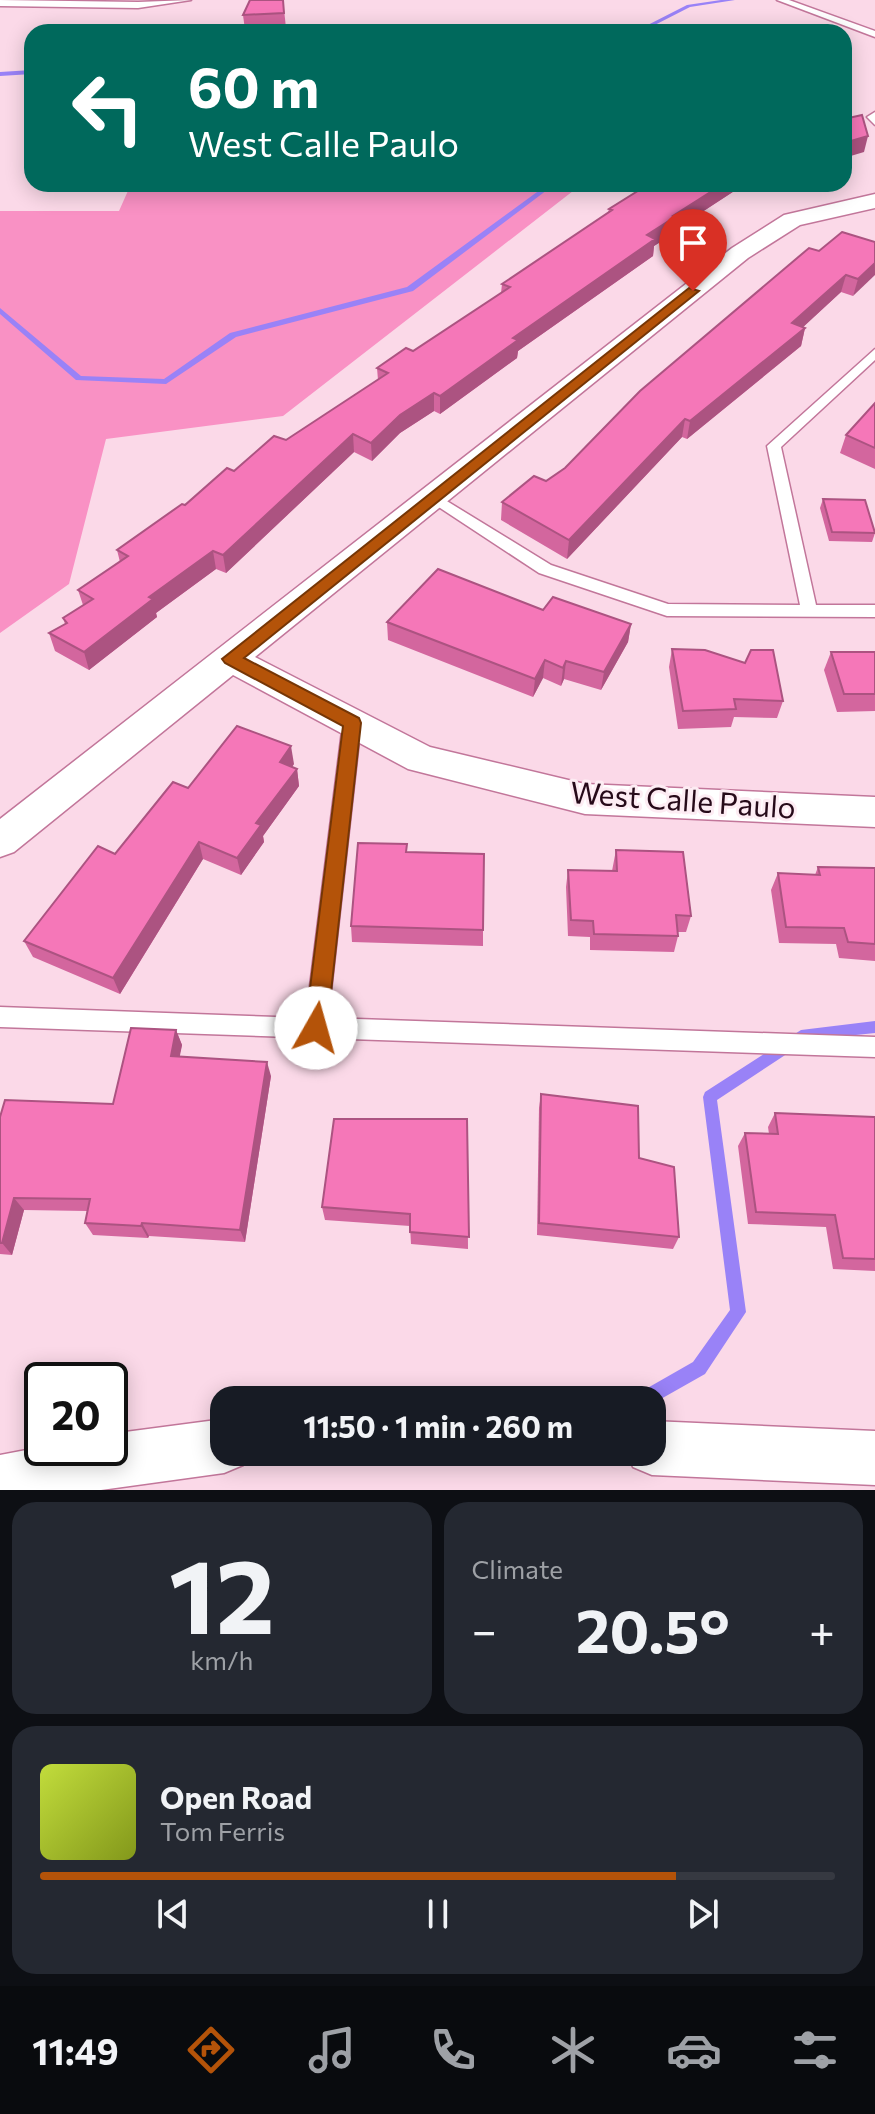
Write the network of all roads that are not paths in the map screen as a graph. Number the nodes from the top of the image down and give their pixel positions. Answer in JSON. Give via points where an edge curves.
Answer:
{"nodes":[{"id":1,"x":187,"y":0,"type":"edge"},
{"id":2,"x":781,"y":0,"type":"edge"},
{"id":3,"x":0,"y":3,"type":"edge"},
{"id":4,"x":847,"y":24,"type":"edge"},
{"id":5,"x":852,"y":26,"type":"edge"},
{"id":6,"x":875,"y":34,"type":"edge"},
{"id":7,"x":875,"y":115,"type":"edge"},
{"id":8,"x":875,"y":122,"type":"edge"},
{"id":9,"x":875,"y":201,"type":"edge"},
{"id":10,"x":875,"y":353,"type":"edge"},
{"id":11,"x":432,"y":498,"type":"junction"},
{"id":12,"x":809,"y":610,"type":"junction"},
{"id":13,"x":875,"y":611,"type":"edge"},
{"id":14,"x":231,"y":659,"type":"junction"},
{"id":15,"x":352,"y":723,"type":"junction"},
{"id":16,"x":875,"y":812,"type":"edge"},
{"id":17,"x":0,"y":841,"type":"edge"},
{"id":18,"x":0,"y":1017,"type":"edge"},
{"id":19,"x":316,"y":1028,"type":"junction"},
{"id":20,"x":875,"y":1047,"type":"edge"},
{"id":21,"x":210,"y":1448,"type":"edge"},
{"id":22,"x":666,"y":1449,"type":"edge"},
{"id":23,"x":875,"y":1458,"type":"edge"},
{"id":24,"x":0,"y":1482,"type":"edge"}],
"edges":[{"from":1,"to":3,"type":"lane","via":[[138,5]]},
{"from":2,"to":4,"type":"lane"},
{"from":5,"to":6,"type":"lane"},
{"from":7,"to":8,"type":"lane"},
{"from":9,"to":11,"type":"street","via":[[792,220],[740,253]]},
{"from":10,"to":12,"type":"lane","via":[[774,446]]},
{"from":11,"to":12,"type":"lane","via":[[545,569],[667,610]]},
{"from":11,"to":14,"type":"street"},
{"from":12,"to":13,"type":"lane"},
{"from":14,"to":15,"type":"street","name":"West Calle Paulo"},
{"from":14,"to":17,"type":"street"},
{"from":15,"to":16,"type":"street","name":"West Calle Paulo","via":[[421,759],[585,799]]},
{"from":15,"to":19,"type":"lane"},
{"from":18,"to":19,"type":"lane"},
{"from":19,"to":20,"type":"lane"},
{"from":21,"to":24,"type":"street"},
{"from":22,"to":23,"type":"street"}]}
